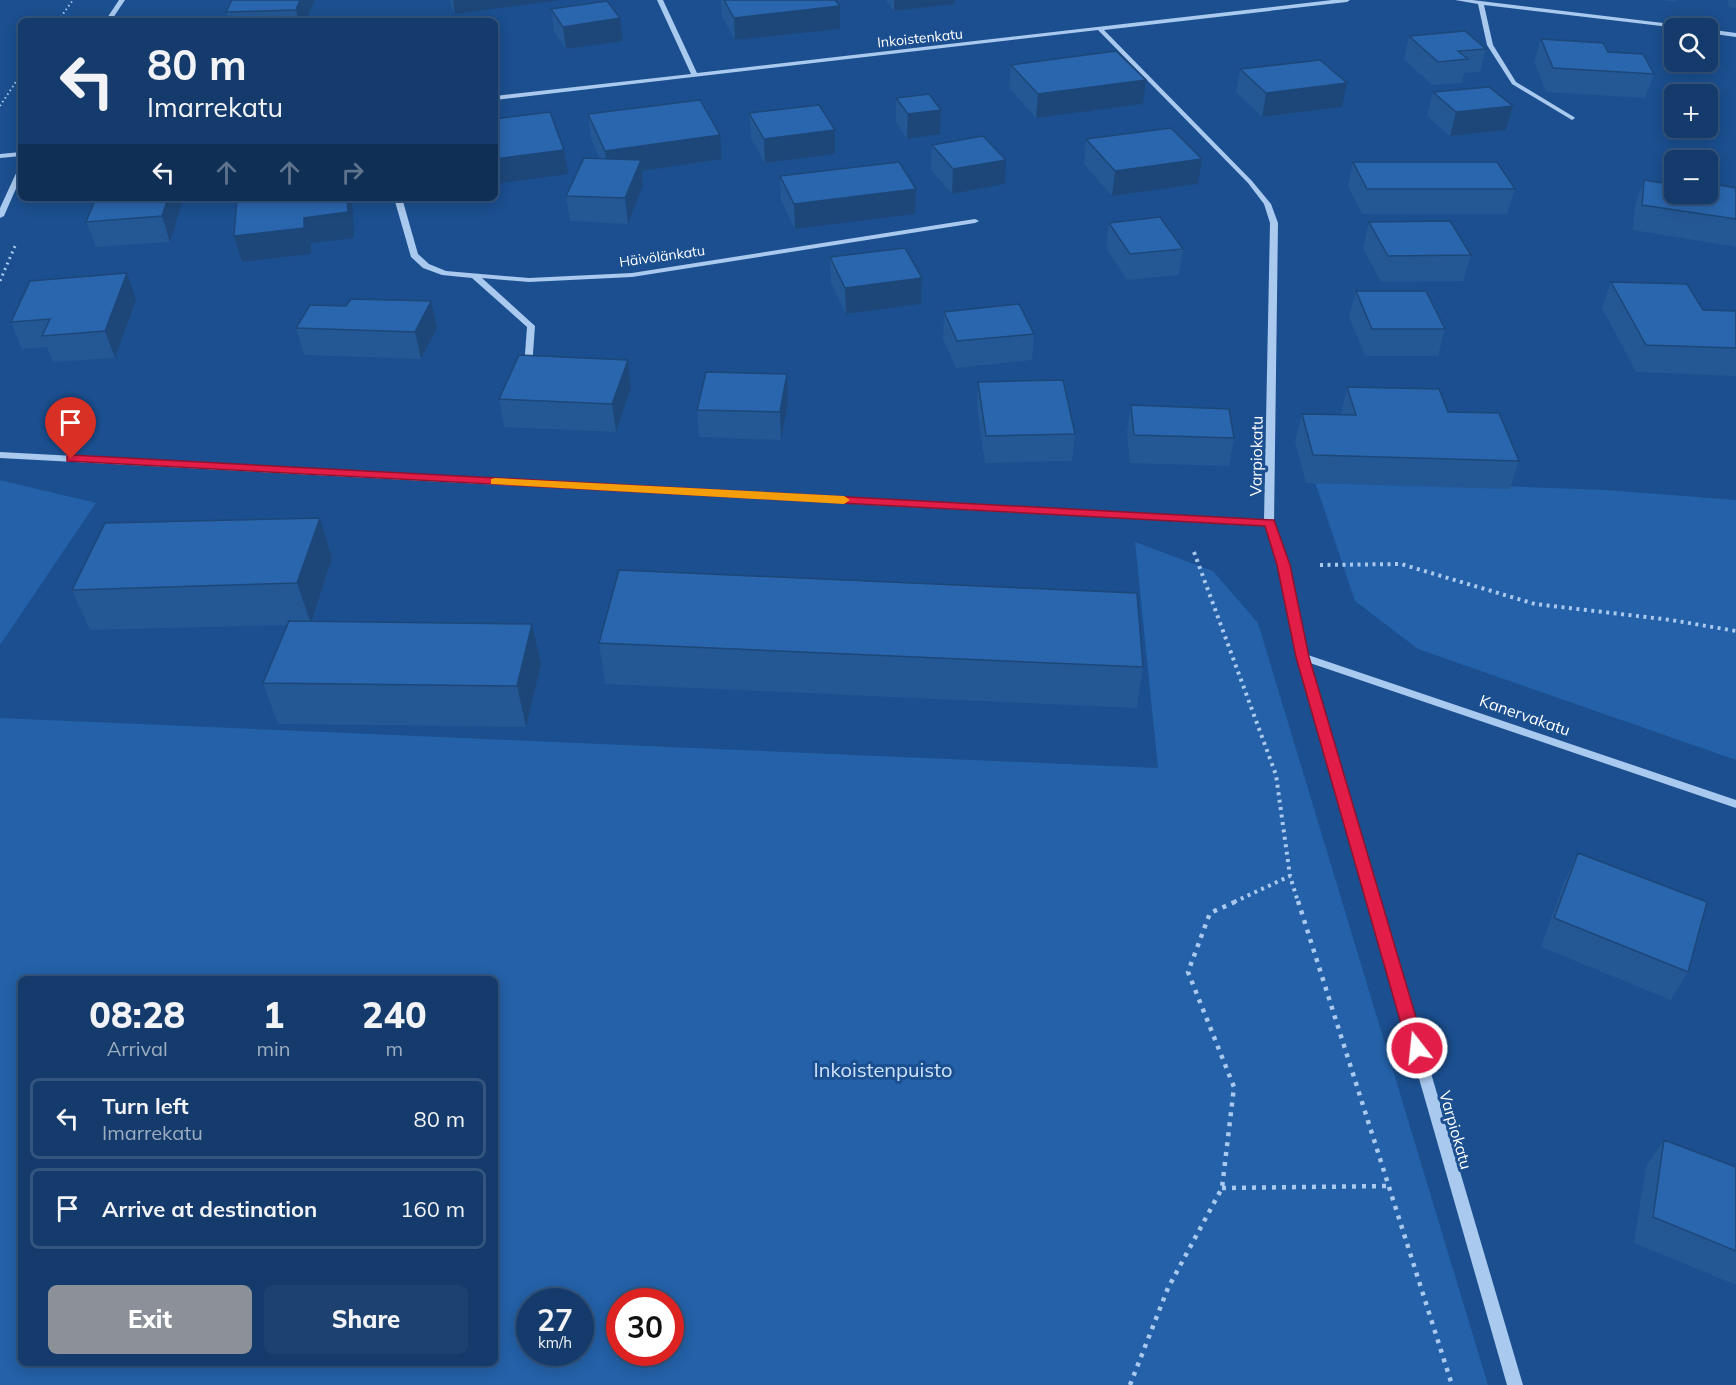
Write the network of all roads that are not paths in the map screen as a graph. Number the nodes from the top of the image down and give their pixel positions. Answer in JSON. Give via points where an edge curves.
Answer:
{"nodes":[{"id":1,"x":122,"y":0,"type":"edge"},
{"id":2,"x":660,"y":0,"type":"edge"},
{"id":3,"x":1347,"y":0,"type":"edge"},
{"id":4,"x":1458,"y":0,"type":"edge"},
{"id":5,"x":1481,"y":3,"type":"junction"},
{"id":6,"x":110,"y":18,"type":"edge"},
{"id":7,"x":1664,"y":25,"type":"edge"},
{"id":8,"x":1100,"y":29,"type":"junction"},
{"id":9,"x":1718,"y":32,"type":"edge"},
{"id":10,"x":1736,"y":34,"type":"edge"},
{"id":11,"x":695,"y":75,"type":"junction"},
{"id":12,"x":498,"y":98,"type":"edge"},
{"id":13,"x":1572,"y":118,"type":"dead end"},
{"id":14,"x":18,"y":154,"type":"edge"},
{"id":15,"x":0,"y":156,"type":"edge"},
{"id":16,"x":18,"y":176,"type":"edge"},
{"id":17,"x":399,"y":201,"type":"edge"},
{"id":18,"x":0,"y":216,"type":"edge"},
{"id":19,"x":975,"y":221,"type":"dead end"},
{"id":20,"x":474,"y":276,"type":"junction"},
{"id":21,"x":528,"y":367,"type":"edge"},
{"id":22,"x":0,"y":455,"type":"edge"},
{"id":23,"x":1269,"y":523,"type":"junction"},
{"id":24,"x":1303,"y":657,"type":"junction"},
{"id":25,"x":1736,"y":804,"type":"edge"},
{"id":26,"x":1515,"y":1385,"type":"edge"}],
"edges":[{"from":1,"to":6,"type":"street"},
{"from":2,"to":11,"type":"street"},
{"from":3,"to":8,"type":"street","name":"Inkoistenkatu"},
{"from":4,"to":5,"type":"street"},
{"from":5,"to":7,"type":"street"},
{"from":5,"to":13,"type":"street","via":[[1490,45],[1514,83]]},
{"from":8,"to":11,"type":"street","name":"Inkoistenkatu"},
{"from":8,"to":23,"type":"street","name":"Varpiokatu","via":[[1250,182],[1267,204],[1274,223]]},
{"from":9,"to":10,"type":"street"},
{"from":11,"to":12,"type":"street","name":"Inkoistenkatu"},
{"from":14,"to":15,"type":"street"},
{"from":16,"to":18,"type":"street"},
{"from":17,"to":20,"type":"street","name":"Häivölänkatu","via":[[414,255],[426,266],[445,273]]},
{"from":19,"to":20,"type":"street","name":"Häivölänkatu","via":[[632,275],[529,280]]},
{"from":20,"to":21,"type":"street","via":[[531,326]]},
{"from":22,"to":23,"type":"street"},
{"from":23,"to":24,"type":"street","name":"Varpiokatu","via":[[1284,565]]},
{"from":24,"to":25,"type":"street","name":"Kanervakatu"},
{"from":24,"to":26,"type":"street","name":"Varpiokatu"}]}
